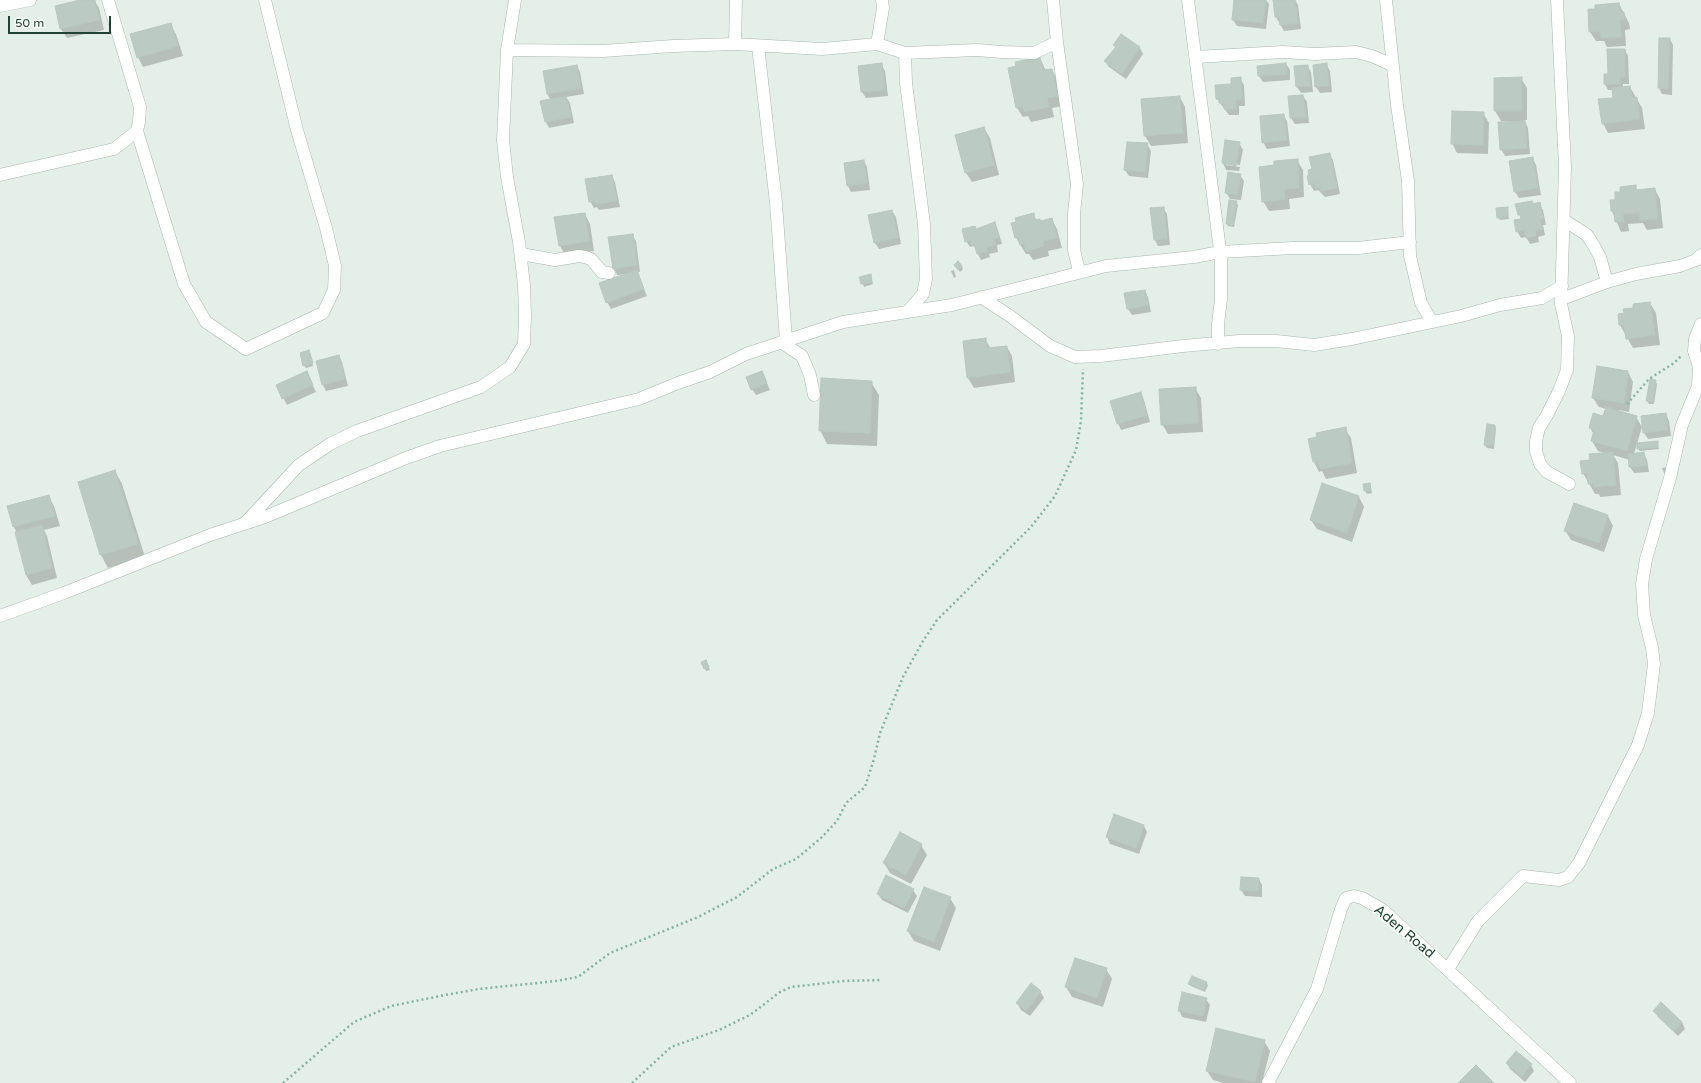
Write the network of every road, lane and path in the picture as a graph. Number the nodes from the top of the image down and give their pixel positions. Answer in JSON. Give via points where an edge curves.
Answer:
{"nodes":[{"id":1,"x":30,"y":0,"type":"edge"},
{"id":2,"x":108,"y":0,"type":"edge"},
{"id":3,"x":265,"y":0,"type":"edge"},
{"id":4,"x":515,"y":0,"type":"edge"},
{"id":5,"x":736,"y":0,"type":"edge"},
{"id":6,"x":882,"y":0,"type":"edge"},
{"id":7,"x":1053,"y":0,"type":"edge"},
{"id":8,"x":1188,"y":0,"type":"edge"},
{"id":9,"x":1386,"y":0,"type":"edge"},
{"id":10,"x":1557,"y":0,"type":"edge"},
{"id":11,"x":0,"y":6,"type":"edge"},
{"id":12,"x":1057,"y":42,"type":"junction"},
{"id":13,"x":735,"y":44,"type":"junction"},
{"id":14,"x":877,"y":44,"type":"junction"},
{"id":15,"x":758,"y":46,"type":"junction"},
{"id":16,"x":507,"y":50,"type":"junction"},
{"id":17,"x":905,"y":53,"type":"junction"},
{"id":18,"x":1196,"y":57,"type":"junction"},
{"id":19,"x":1392,"y":65,"type":"junction"},
{"id":20,"x":137,"y":131,"type":"junction"},
{"id":21,"x":0,"y":175,"type":"edge"},
{"id":22,"x":1564,"y":220,"type":"junction"},
{"id":23,"x":1410,"y":242,"type":"junction"},
{"id":24,"x":1220,"y":252,"type":"junction"},
{"id":25,"x":521,"y":254,"type":"junction"},
{"id":26,"x":1701,"y":255,"type":"edge"},
{"id":27,"x":1080,"y":271,"type":"junction"},
{"id":28,"x":608,"y":273,"type":"dead end"},
{"id":29,"x":1607,"y":282,"type":"junction"},
{"id":30,"x":1562,"y":286,"type":"junction"},
{"id":31,"x":981,"y":297,"type":"junction"},
{"id":32,"x":1562,"y":299,"type":"junction"},
{"id":33,"x":908,"y":311,"type":"junction"},
{"id":34,"x":1432,"y":322,"type":"junction"},
{"id":35,"x":1701,"y":324,"type":"edge"},
{"id":36,"x":1695,"y":339,"type":"junction"},
{"id":37,"x":784,"y":341,"type":"junction"},
{"id":38,"x":1218,"y":344,"type":"junction"},
{"id":39,"x":1082,"y":357,"type":"junction"},
{"id":40,"x":814,"y":395,"type":"dead end"},
{"id":41,"x":1627,"y":404,"type":"dead end"},
{"id":42,"x":1569,"y":484,"type":"dead end"},
{"id":43,"x":244,"y":524,"type":"junction"},
{"id":44,"x":2,"y":612,"type":"edge"},
{"id":45,"x":1448,"y":969,"type":"junction"},
{"id":46,"x":882,"y":980,"type":"dead end"},
{"id":47,"x":283,"y":1083,"type":"edge"},
{"id":48,"x":632,"y":1083,"type":"edge"},
{"id":49,"x":1268,"y":1083,"type":"edge"},
{"id":50,"x":1570,"y":1083,"type":"edge"}],
"edges":[{"from":1,"to":11,"type":"street"},
{"from":2,"to":20,"type":"street","via":[[140,107]]},
{"from":3,"to":20,"type":"street","via":[[335,266],[334,290],[323,313],[246,349],[206,322],[184,284]]},
{"from":4,"to":16,"type":"street"},
{"from":5,"to":13,"type":"street"},
{"from":6,"to":14,"type":"street"},
{"from":7,"to":12,"type":"street"},
{"from":8,"to":18,"type":"street"},
{"from":9,"to":19,"type":"street"},
{"from":10,"to":22,"type":"street","via":[[1565,167]]},
{"from":12,"to":17,"type":"street","via":[[1034,53],[977,50]]},
{"from":12,"to":27,"type":"street","via":[[1077,184],[1074,250]]},
{"from":13,"to":15,"type":"street"},
{"from":13,"to":16,"type":"street","via":[[603,51]]},
{"from":14,"to":15,"type":"street","via":[[822,49]]},
{"from":14,"to":17,"type":"street"},
{"from":15,"to":37,"type":"street","via":[[776,203]]},
{"from":16,"to":25,"type":"street","via":[[503,140]]},
{"from":17,"to":33,"type":"street","via":[[906,83],[924,224],[926,279],[923,294]]},
{"from":18,"to":19,"type":"street","via":[[1282,52],[1356,52]]},
{"from":18,"to":24,"type":"street"},
{"from":19,"to":23,"type":"street","via":[[1408,181]]},
{"from":20,"to":21,"type":"street","via":[[114,149]]},
{"from":22,"to":29,"type":"street","via":[[1587,235],[1600,257]]},
{"from":22,"to":30,"type":"street"},
{"from":23,"to":24,"type":"street","via":[[1358,248]]},
{"from":23,"to":34,"type":"street","via":[[1410,256],[1419,297]]},
{"from":24,"to":27,"type":"street"},
{"from":24,"to":38,"type":"street","via":[[1221,299]]},
{"from":25,"to":28,"type":"street","via":[[555,260],[579,256],[591,258],[602,272]]},
{"from":25,"to":43,"type":"street","via":[[524,344],[510,367],[481,387],[357,431],[330,444],[299,465]]},
{"from":26,"to":29,"type":"street","via":[[1696,260],[1680,266]]},
{"from":27,"to":31,"type":"street"},
{"from":29,"to":32,"type":"street"},
{"from":30,"to":32,"type":"street"},
{"from":30,"to":34,"type":"street","via":[[1542,298],[1500,305]]},
{"from":31,"to":33,"type":"street","via":[[952,305]]},
{"from":31,"to":39,"type":"street","via":[[1050,346],[1075,357]]},
{"from":32,"to":42,"type":"street","via":[[1568,336],[1567,370],[1539,428],[1536,451],[1540,464],[1547,472]]},
{"from":33,"to":37,"type":"street","via":[[842,322]]},
{"from":34,"to":38,"type":"street","via":[[1314,345],[1260,340]]},
{"from":35,"to":36,"type":"street"},
{"from":36,"to":41,"type":"path","via":[[1674,363],[1649,379]]},
{"from":36,"to":45,"type":"street","via":[[1694,351],[1699,367],[1698,386],[1682,425],[1642,584],[1644,615],[1654,664],[1648,713],[1638,745],[1579,863],[1568,877],[1559,880],[1523,876],[1478,921]]},
{"from":37,"to":40,"type":"street","via":[[802,356]]},
{"from":37,"to":43,"type":"street","via":[[746,354],[710,372],[639,399],[440,446],[412,455]]},
{"from":38,"to":39,"type":"street"},
{"from":39,"to":47,"type":"path","via":[[1081,421],[1076,450],[1055,496],[1032,527],[937,620],[903,677],[880,733],[865,786],[846,803],[837,821],[821,838],[796,859],[773,869],[737,897],[698,917],[610,953],[578,977],[479,989],[391,1006],[354,1022]]},
{"from":43,"to":44,"type":"street"},
{"from":45,"to":49,"type":"street","name":"Aden Road","via":[[1383,910],[1362,898],[1346,898],[1317,989]]},
{"from":45,"to":50,"type":"street","name":"Aden Road"},
{"from":46,"to":48,"type":"path","via":[[791,987],[780,992],[750,1015],[719,1030],[671,1047]]}]}
